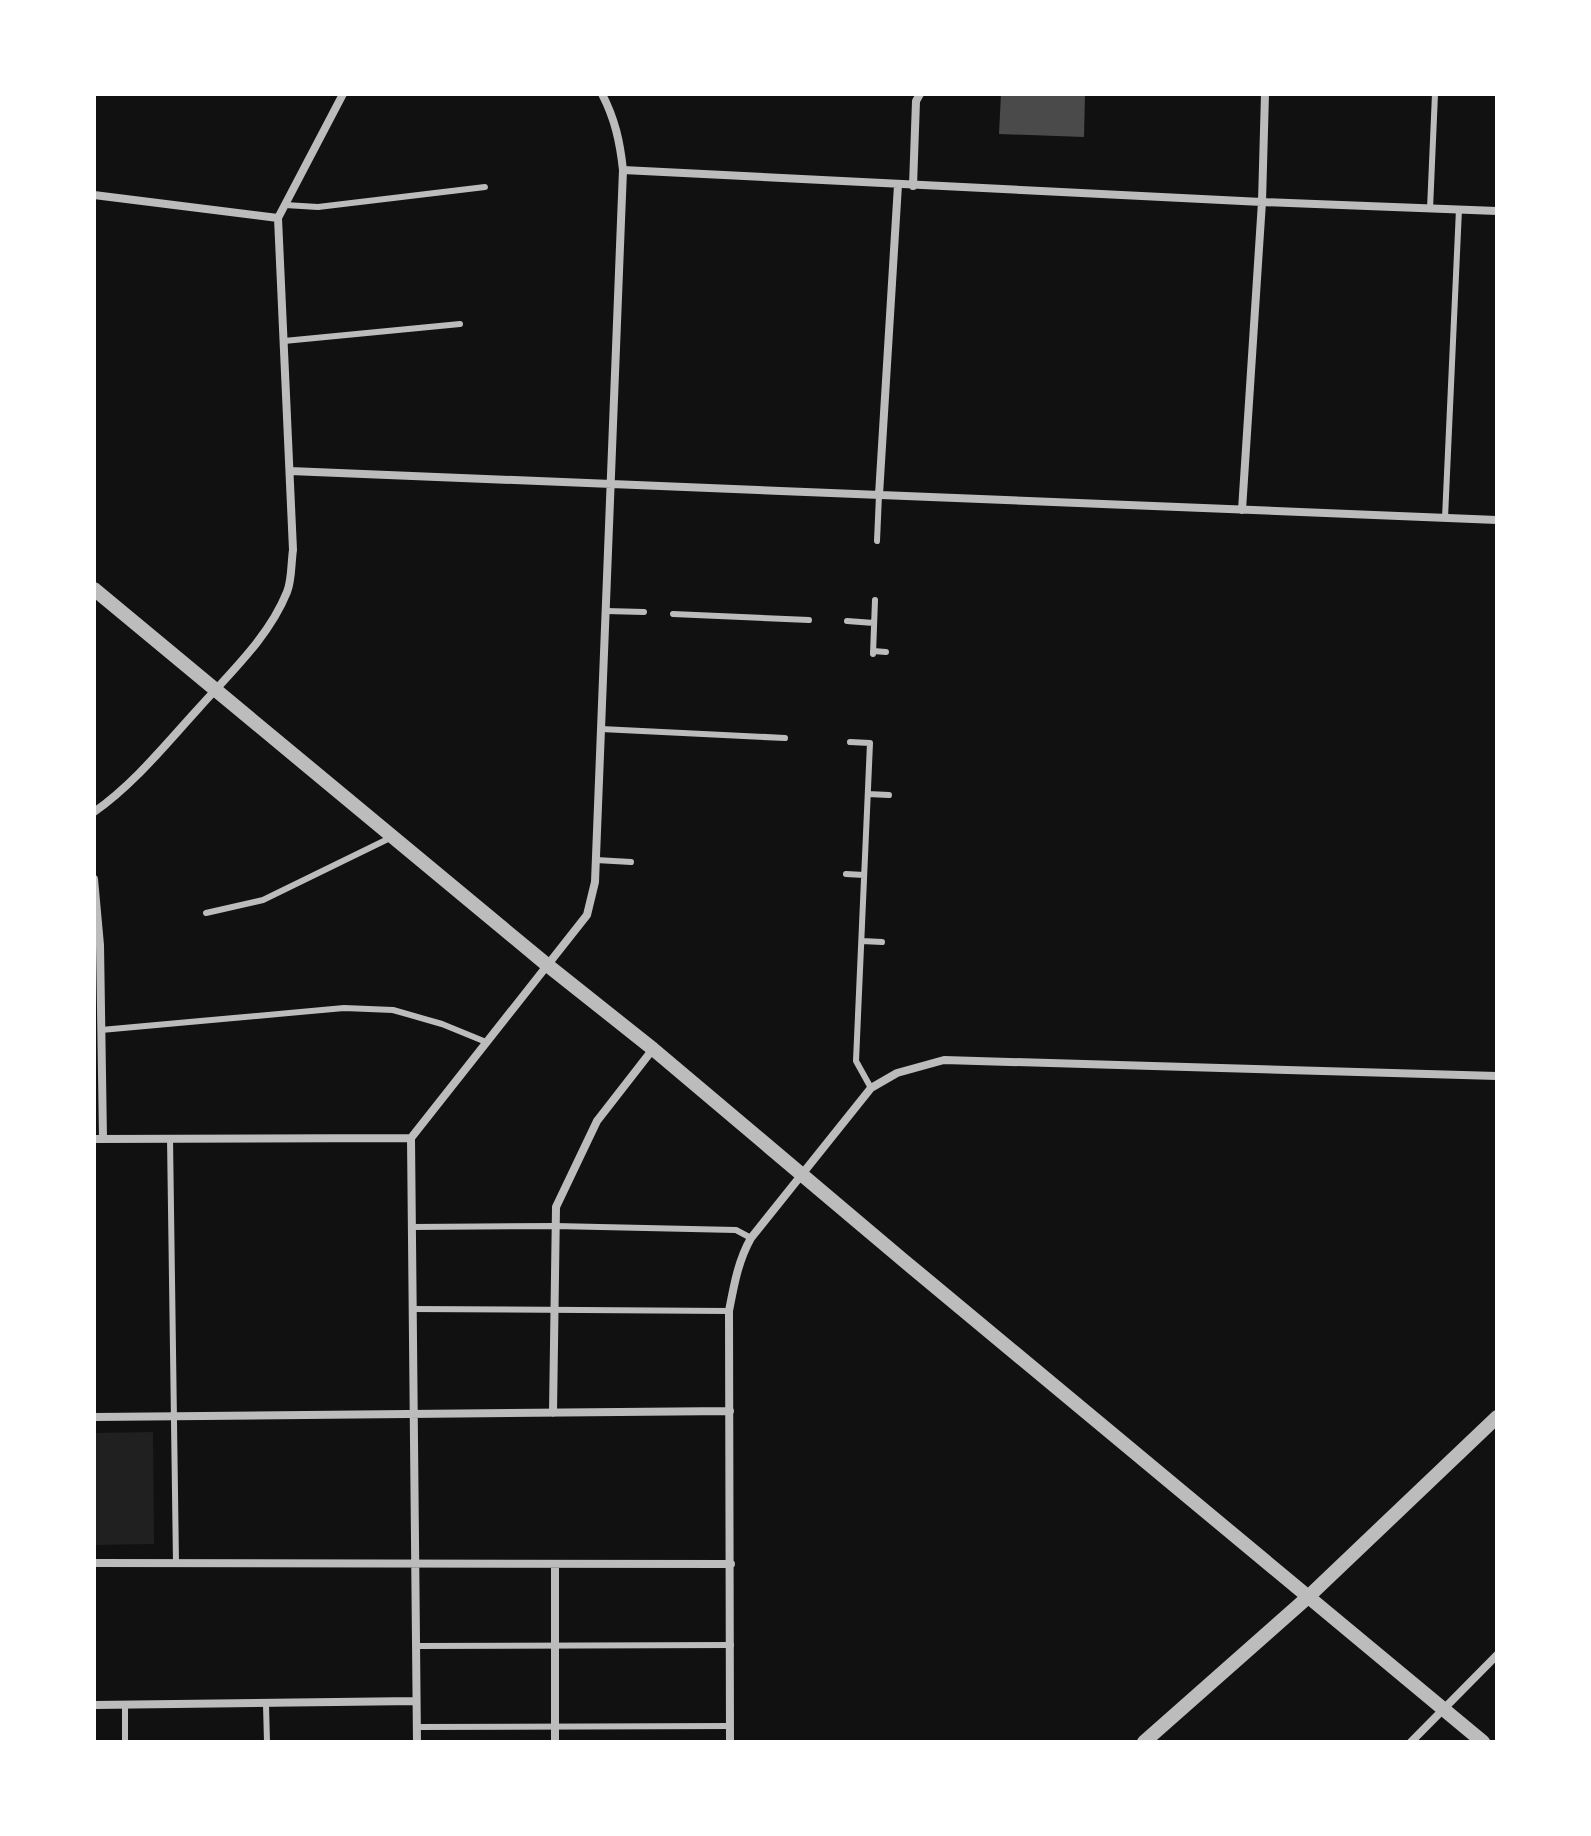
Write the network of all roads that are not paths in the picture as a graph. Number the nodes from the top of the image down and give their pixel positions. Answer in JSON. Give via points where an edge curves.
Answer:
{"nodes":[{"id":1,"x":343,"y":94,"type":"edge"},
{"id":2,"x":602,"y":94,"type":"edge"},
{"id":3,"x":920,"y":94,"type":"edge"},
{"id":4,"x":1265,"y":94,"type":"edge"},
{"id":5,"x":1435,"y":94,"type":"edge"},
{"id":6,"x":623,"y":170,"type":"junction"},
{"id":7,"x":898,"y":185,"type":"junction"},
{"id":8,"x":913,"y":186,"type":"junction"},
{"id":9,"x":485,"y":187,"type":"dead end"},
{"id":10,"x":94,"y":195,"type":"edge"},
{"id":11,"x":1262,"y":202,"type":"junction"},
{"id":12,"x":285,"y":205,"type":"junction"},
{"id":13,"x":1430,"y":209,"type":"junction"},
{"id":14,"x":1459,"y":209,"type":"junction"},
{"id":15,"x":1497,"y":211,"type":"edge"},
{"id":16,"x":278,"y":218,"type":"junction"},
{"id":17,"x":460,"y":324,"type":"dead end"},
{"id":18,"x":284,"y":341,"type":"junction"},
{"id":19,"x":290,"y":471,"type":"junction"},
{"id":20,"x":610,"y":484,"type":"junction"},
{"id":21,"x":879,"y":495,"type":"junction"},
{"id":22,"x":1242,"y":510,"type":"junction"},
{"id":23,"x":1445,"y":518,"type":"junction"},
{"id":24,"x":1497,"y":520,"type":"edge"},
{"id":25,"x":877,"y":541,"type":"dead end"},
{"id":26,"x":94,"y":589,"type":"edge"},
{"id":27,"x":875,"y":600,"type":"dead end"},
{"id":28,"x":606,"y":611,"type":"junction"},
{"id":29,"x":644,"y":612,"type":"dead end"},
{"id":30,"x":673,"y":614,"type":"dead end"},
{"id":31,"x":809,"y":620,"type":"dead end"},
{"id":32,"x":847,"y":621,"type":"dead end"},
{"id":33,"x":874,"y":623,"type":"junction"},
{"id":34,"x":886,"y":652,"type":"dead end"},
{"id":35,"x":216,"y":689,"type":"junction"},
{"id":36,"x":601,"y":729,"type":"junction"},
{"id":37,"x":785,"y":738,"type":"dead end"},
{"id":38,"x":850,"y":742,"type":"dead end"},
{"id":39,"x":868,"y":794,"type":"junction"},
{"id":40,"x":889,"y":795,"type":"dead end"},
{"id":41,"x":94,"y":812,"type":"edge"},
{"id":42,"x":393,"y":836,"type":"junction"},
{"id":43,"x":596,"y":860,"type":"junction"},
{"id":44,"x":631,"y":862,"type":"dead end"},
{"id":45,"x":846,"y":874,"type":"dead end"},
{"id":46,"x":864,"y":875,"type":"junction"},
{"id":47,"x":94,"y":879,"type":"edge"},
{"id":48,"x":206,"y":913,"type":"dead end"},
{"id":49,"x":862,"y":941,"type":"junction"},
{"id":50,"x":882,"y":942,"type":"dead end"},
{"id":51,"x":546,"y":964,"type":"junction"},
{"id":52,"x":101,"y":1030,"type":"junction"},
{"id":53,"x":486,"y":1042,"type":"junction"},
{"id":54,"x":653,"y":1049,"type":"junction"},
{"id":55,"x":1497,"y":1076,"type":"edge"},
{"id":56,"x":871,"y":1088,"type":"junction"},
{"id":57,"x":170,"y":1138,"type":"junction"},
{"id":58,"x":411,"y":1138,"type":"junction"},
{"id":59,"x":98,"y":1139,"type":"edge"},
{"id":60,"x":803,"y":1174,"type":"junction"},
{"id":61,"x":555,"y":1226,"type":"junction"},
{"id":62,"x":412,"y":1227,"type":"junction"},
{"id":63,"x":751,"y":1238,"type":"junction"},
{"id":64,"x":412,"y":1309,"type":"junction"},
{"id":65,"x":554,"y":1309,"type":"junction"},
{"id":66,"x":729,"y":1311,"type":"junction"},
{"id":67,"x":730,"y":1411,"type":"junction"},
{"id":68,"x":553,"y":1413,"type":"junction"},
{"id":69,"x":413,"y":1414,"type":"junction"},
{"id":70,"x":174,"y":1416,"type":"junction"},
{"id":71,"x":94,"y":1417,"type":"edge"},
{"id":72,"x":1497,"y":1417,"type":"edge"},
{"id":73,"x":94,"y":1563,"type":"edge"},
{"id":74,"x":176,"y":1563,"type":"junction"},
{"id":75,"x":415,"y":1563,"type":"junction"},
{"id":76,"x":555,"y":1564,"type":"junction"},
{"id":77,"x":731,"y":1564,"type":"junction"},
{"id":78,"x":1308,"y":1597,"type":"junction"},
{"id":79,"x":731,"y":1645,"type":"junction"},
{"id":80,"x":416,"y":1646,"type":"junction"},
{"id":81,"x":555,"y":1646,"type":"junction"},
{"id":82,"x":1497,"y":1655,"type":"edge"},
{"id":83,"x":416,"y":1701,"type":"junction"},
{"id":84,"x":94,"y":1705,"type":"edge"},
{"id":85,"x":125,"y":1705,"type":"junction"},
{"id":86,"x":266,"y":1705,"type":"junction"},
{"id":87,"x":1445,"y":1709,"type":"junction"},
{"id":88,"x":555,"y":1726,"type":"junction"},
{"id":89,"x":730,"y":1726,"type":"junction"},
{"id":90,"x":416,"y":1727,"type":"junction"},
{"id":91,"x":125,"y":1742,"type":"edge"},
{"id":92,"x":267,"y":1742,"type":"edge"},
{"id":93,"x":417,"y":1742,"type":"edge"},
{"id":94,"x":555,"y":1742,"type":"edge"},
{"id":95,"x":730,"y":1742,"type":"edge"},
{"id":96,"x":1144,"y":1742,"type":"edge"},
{"id":97,"x":1411,"y":1742,"type":"edge"},
{"id":98,"x":1483,"y":1742,"type":"edge"}],
"edges":[{"from":1,"to":12,"type":"street"},
{"from":2,"to":6,"type":"street","via":[[614,118]]},
{"from":3,"to":8,"type":"street"},
{"from":4,"to":11,"type":"street"},
{"from":5,"to":13,"type":"lane"},
{"from":6,"to":7,"type":"street"},
{"from":6,"to":20,"type":"street"},
{"from":7,"to":8,"type":"street"},
{"from":7,"to":21,"type":"street"},
{"from":8,"to":11,"type":"street"},
{"from":9,"to":12,"type":"lane","via":[[318,207]]},
{"from":10,"to":16,"type":"street"},
{"from":11,"to":13,"type":"street"},
{"from":11,"to":22,"type":"street"},
{"from":12,"to":16,"type":"street"},
{"from":13,"to":14,"type":"street"},
{"from":14,"to":15,"type":"street"},
{"from":14,"to":23,"type":"lane"},
{"from":16,"to":18,"type":"street"},
{"from":17,"to":18,"type":"lane"},
{"from":18,"to":19,"type":"street"},
{"from":19,"to":20,"type":"street"},
{"from":19,"to":35,"type":"street","via":[[289,590],[268,627]]},
{"from":20,"to":21,"type":"street"},
{"from":20,"to":28,"type":"street"},
{"from":21,"to":22,"type":"street"},
{"from":21,"to":25,"type":"lane"},
{"from":22,"to":23,"type":"street"},
{"from":23,"to":24,"type":"street"},
{"from":26,"to":35,"type":"street"},
{"from":27,"to":33,"type":"lane"},
{"from":28,"to":29,"type":"lane"},
{"from":28,"to":36,"type":"street"},
{"from":30,"to":31,"type":"lane"},
{"from":32,"to":33,"type":"lane"},
{"from":33,"to":34,"type":"lane","via":[[873,653]]},
{"from":35,"to":41,"type":"street","via":[[112,800]]},
{"from":35,"to":42,"type":"street"},
{"from":36,"to":37,"type":"lane"},
{"from":36,"to":43,"type":"street"},
{"from":38,"to":39,"type":"lane","via":[[870,743]]},
{"from":39,"to":40,"type":"lane"},
{"from":39,"to":46,"type":"lane"},
{"from":42,"to":48,"type":"lane","via":[[263,900]]},
{"from":42,"to":51,"type":"street"},
{"from":43,"to":44,"type":"lane"},
{"from":43,"to":51,"type":"street","via":[[587,915]]},
{"from":45,"to":46,"type":"lane"},
{"from":46,"to":49,"type":"lane"},
{"from":47,"to":52,"type":"street"},
{"from":49,"to":50,"type":"lane"},
{"from":49,"to":56,"type":"lane","via":[[856,1061]]},
{"from":51,"to":53,"type":"street"},
{"from":51,"to":54,"type":"street"},
{"from":52,"to":53,"type":"lane","via":[[344,1008],[393,1010]]},
{"from":52,"to":59,"type":"street"},
{"from":53,"to":58,"type":"street"},
{"from":54,"to":60,"type":"street"},
{"from":54,"to":61,"type":"street","via":[[597,1121],[556,1207]]},
{"from":55,"to":56,"type":"street","via":[[944,1060],[897,1073]]},
{"from":56,"to":60,"type":"street"},
{"from":57,"to":58,"type":"street"},
{"from":57,"to":59,"type":"street"},
{"from":57,"to":70,"type":"lane"},
{"from":58,"to":62,"type":"street"},
{"from":60,"to":63,"type":"street"},
{"from":60,"to":78,"type":"street"},
{"from":61,"to":62,"type":"lane"},
{"from":61,"to":63,"type":"lane","via":[[736,1230]]},
{"from":61,"to":65,"type":"street"},
{"from":62,"to":64,"type":"street"},
{"from":63,"to":66,"type":"street","via":[[742,1254]]},
{"from":64,"to":65,"type":"lane"},
{"from":64,"to":69,"type":"street"},
{"from":65,"to":66,"type":"lane"},
{"from":65,"to":68,"type":"street"},
{"from":66,"to":67,"type":"street"},
{"from":67,"to":68,"type":"street"},
{"from":67,"to":77,"type":"street"},
{"from":68,"to":69,"type":"street"},
{"from":69,"to":70,"type":"street"},
{"from":69,"to":75,"type":"street"},
{"from":70,"to":71,"type":"street"},
{"from":70,"to":74,"type":"lane"},
{"from":72,"to":78,"type":"street"},
{"from":73,"to":74,"type":"street"},
{"from":74,"to":75,"type":"street"},
{"from":75,"to":76,"type":"street"},
{"from":75,"to":80,"type":"street"},
{"from":76,"to":77,"type":"street"},
{"from":76,"to":81,"type":"street"},
{"from":77,"to":79,"type":"street"},
{"from":78,"to":87,"type":"street"},
{"from":78,"to":96,"type":"street"},
{"from":79,"to":81,"type":"lane"},
{"from":79,"to":89,"type":"street"},
{"from":80,"to":81,"type":"lane"},
{"from":80,"to":83,"type":"street"},
{"from":81,"to":88,"type":"street"},
{"from":82,"to":87,"type":"street"},
{"from":83,"to":86,"type":"street"},
{"from":83,"to":90,"type":"street"},
{"from":84,"to":85,"type":"street"},
{"from":85,"to":86,"type":"street"},
{"from":85,"to":91,"type":"lane"},
{"from":86,"to":92,"type":"lane"},
{"from":87,"to":97,"type":"street"},
{"from":87,"to":98,"type":"street"},
{"from":88,"to":89,"type":"lane"},
{"from":88,"to":90,"type":"lane"},
{"from":88,"to":94,"type":"street"},
{"from":89,"to":95,"type":"street"},
{"from":90,"to":93,"type":"street"}]}
